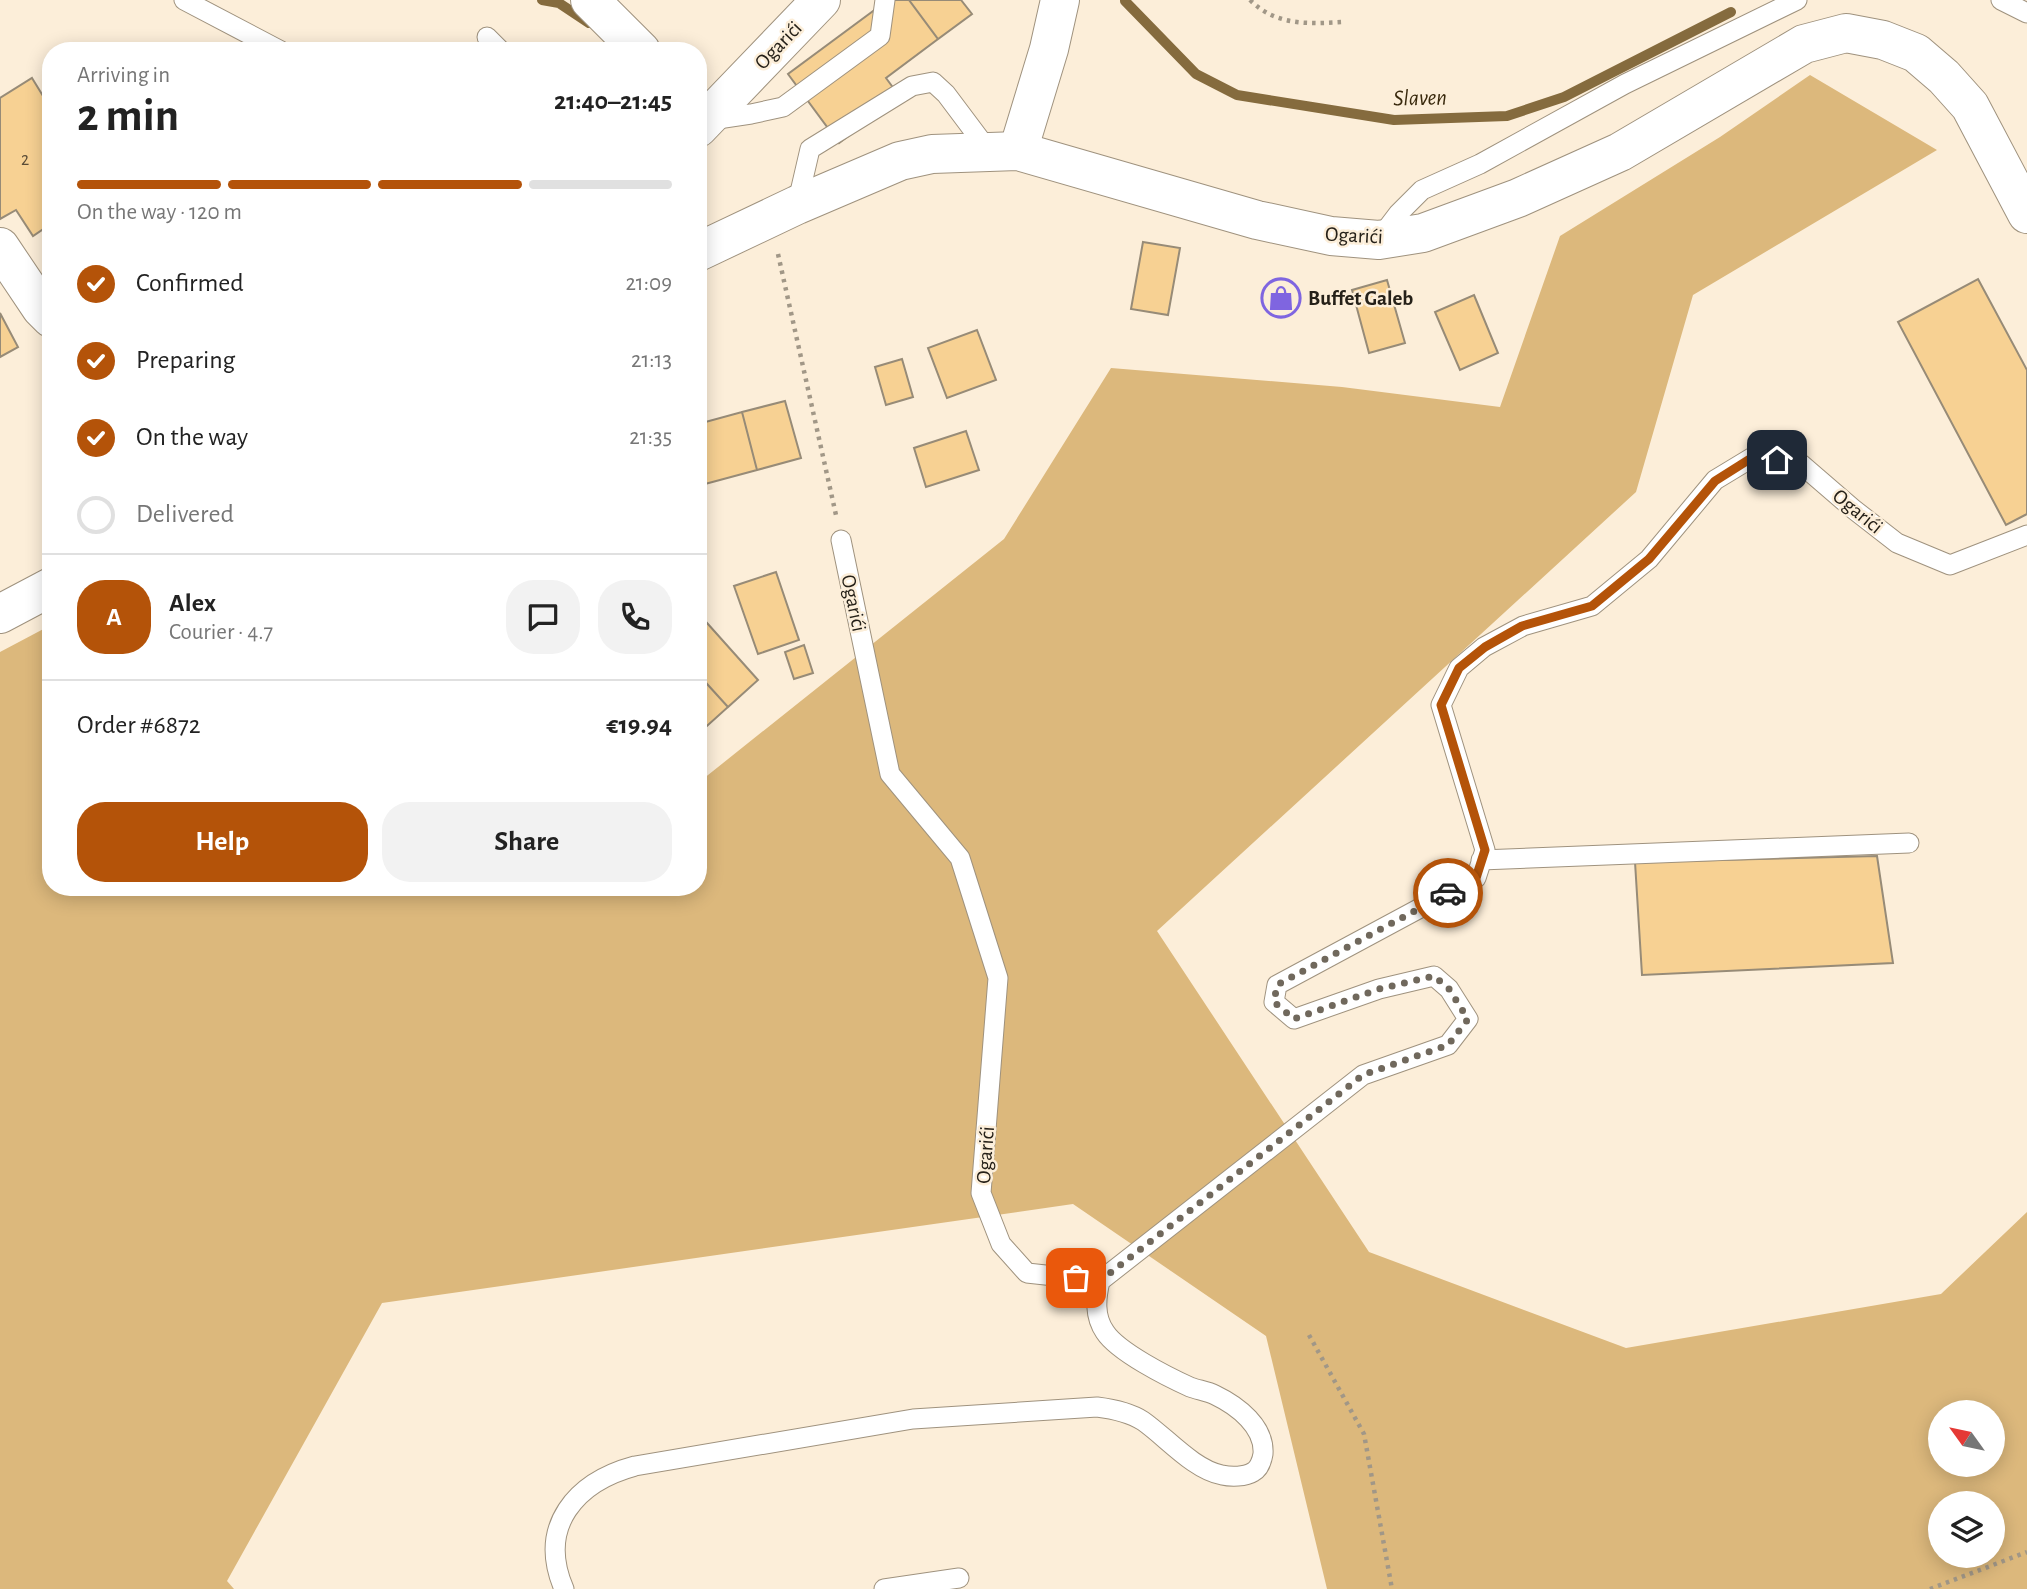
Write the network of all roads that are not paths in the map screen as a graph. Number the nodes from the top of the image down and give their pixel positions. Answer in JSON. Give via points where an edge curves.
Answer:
{"nodes":[{"id":1,"x":184,"y":0,"type":"edge"},
{"id":2,"x":590,"y":0,"type":"edge"},
{"id":3,"x":821,"y":0,"type":"edge"},
{"id":4,"x":885,"y":0,"type":"edge"},
{"id":5,"x":1060,"y":0,"type":"edge"},
{"id":6,"x":2001,"y":0,"type":"edge"},
{"id":7,"x":1791,"y":1,"type":"edge"},
{"id":8,"x":2027,"y":13,"type":"edge"},
{"id":9,"x":264,"y":42,"type":"edge"},
{"id":10,"x":632,"y":42,"type":"edge"},
{"id":11,"x":707,"y":114,"type":"edge"},
{"id":12,"x":707,"y":119,"type":"edge"},
{"id":13,"x":1003,"y":150,"type":"junction"},
{"id":14,"x":784,"y":211,"type":"junction"},
{"id":15,"x":2027,"y":214,"type":"edge"},
{"id":16,"x":1379,"y":240,"type":"junction"},
{"id":17,"x":0,"y":247,"type":"edge"},
{"id":18,"x":707,"y":248,"type":"edge"},
{"id":19,"x":42,"y":309,"type":"edge"},
{"id":20,"x":2027,"y":535,"type":"edge"},
{"id":21,"x":841,"y":540,"type":"road end"},
{"id":22,"x":42,"y":592,"type":"edge"},
{"id":23,"x":0,"y":614,"type":"edge"},
{"id":24,"x":1909,"y":843,"type":"dead end"},
{"id":25,"x":1481,"y":860,"type":"junction"},
{"id":26,"x":1100,"y":1281,"type":"junction"},
{"id":27,"x":959,"y":1578,"type":"dead end"},
{"id":28,"x":564,"y":1589,"type":"edge"},
{"id":29,"x":884,"y":1589,"type":"edge"}],
"edges":[{"from":1,"to":9,"type":"lane"},
{"from":2,"to":10,"type":"street"},
{"from":3,"to":11,"type":"street","name":"Ogarići"},
{"from":4,"to":12,"type":"lane","via":[[880,36],[783,107]]},
{"from":5,"to":13,"type":"street","via":[[1049,49]]},
{"from":6,"to":8,"type":"lane"},
{"from":7,"to":16,"type":"lane","via":[[1422,190]]},
{"from":13,"to":14,"type":"street","name":"Ogarići","via":[[932,154],[900,162]]},
{"from":13,"to":14,"type":"lane","via":[[933,82],[912,86],[810,149]]},
{"from":13,"to":16,"type":"street","name":"Ogarići","via":[[1257,220],[1331,236]]},
{"from":14,"to":18,"type":"street","name":"Ogarići"},
{"from":15,"to":16,"type":"street","name":"Ogarići","via":[[1970,106],[1944,77],[1916,53],[1846,33],[1804,44],[1620,152],[1531,192],[1423,233]]},
{"from":17,"to":19,"type":"street"},
{"from":20,"to":25,"type":"lane","name":"Ogarići","via":[[1950,565],[1897,543],[1801,464],[1753,457],[1715,481],[1649,559],[1592,606],[1522,626],[1459,668],[1441,705],[1485,850]]},
{"from":21,"to":26,"type":"lane","name":"Ogarići","via":[[890,774],[960,858],[998,978],[981,1193],[1001,1244],[1027,1273]]},
{"from":22,"to":23,"type":"street"},
{"from":24,"to":25,"type":"lane"},
{"from":25,"to":26,"type":"lane","via":[[1476,878],[1277,985],[1275,994],[1274,1002],[1294,1019],[1379,989],[1434,976],[1449,989],[1468,1019],[1448,1045],[1363,1075]]},
{"from":26,"to":28,"type":"lane","via":[[1097,1313],[1104,1332],[1117,1345],[1168,1377],[1214,1394],[1257,1427],[1263,1447],[1262,1462],[1254,1472],[1218,1475],[1141,1420],[1097,1407],[913,1419],[661,1461],[606,1475],[575,1499],[556,1540]]},
{"from":27,"to":29,"type":"lane"}]}
